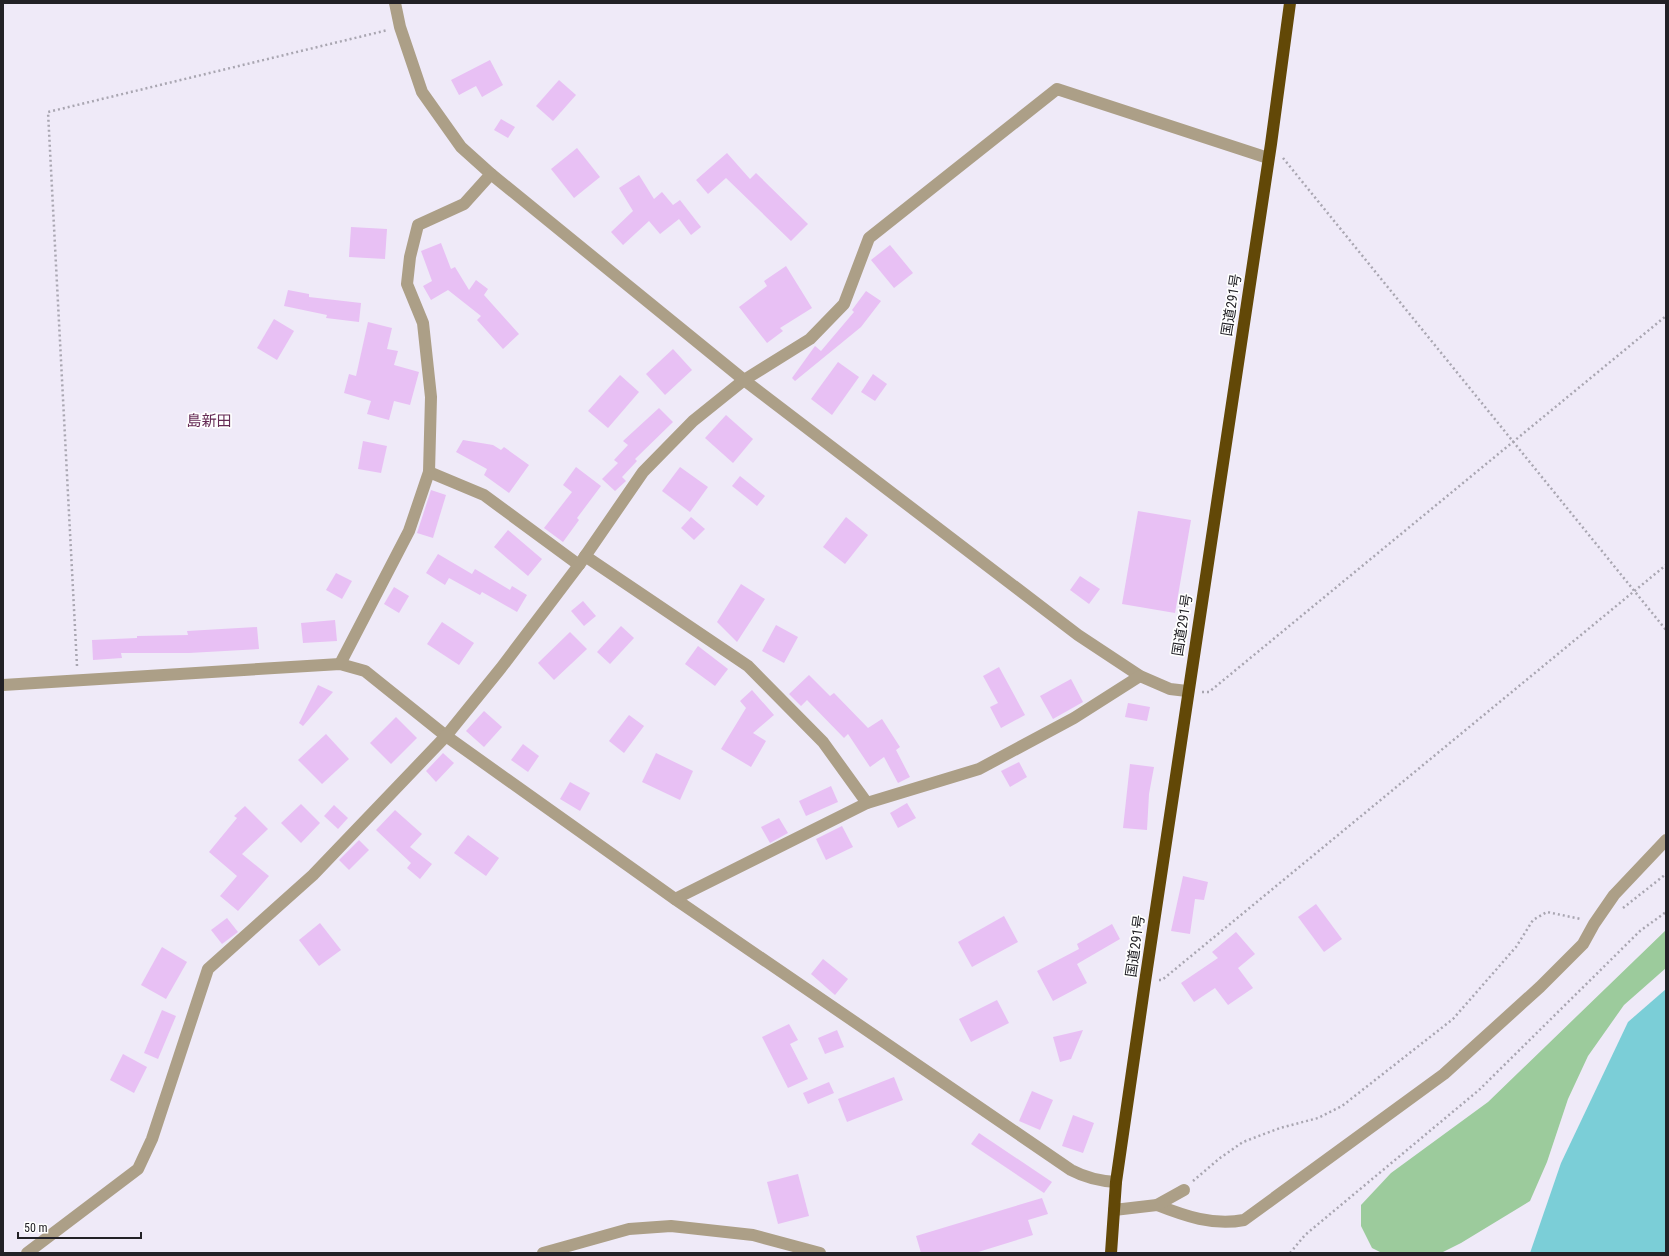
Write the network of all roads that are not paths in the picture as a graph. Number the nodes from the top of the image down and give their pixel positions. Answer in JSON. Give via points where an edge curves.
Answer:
{"nodes":[{"id":1,"x":395,"y":3,"type":"edge"},
{"id":2,"x":1290,"y":3,"type":"edge"},
{"id":3,"x":1268,"y":158,"type":"junction"},
{"id":4,"x":491,"y":174,"type":"junction"},
{"id":5,"x":744,"y":380,"type":"junction"},
{"id":6,"x":429,"y":472,"type":"junction"},
{"id":7,"x":582,"y":560,"type":"junction"},
{"id":8,"x":340,"y":664,"type":"junction"},
{"id":9,"x":1140,"y":676,"type":"junction"},
{"id":10,"x":3,"y":685,"type":"edge"},
{"id":11,"x":1187,"y":691,"type":"junction"},
{"id":12,"x":446,"y":736,"type":"junction"},
{"id":13,"x":867,"y":803,"type":"junction"},
{"id":14,"x":1666,"y":840,"type":"edge"},
{"id":15,"x":675,"y":899,"type":"junction"},
{"id":16,"x":1116,"y":1182,"type":"junction"},
{"id":17,"x":1184,"y":1190,"type":"road end"},
{"id":18,"x":1157,"y":1205,"type":"junction"},
{"id":19,"x":1114,"y":1210,"type":"junction"},
{"id":20,"x":27,"y":1253,"type":"edge"},
{"id":21,"x":542,"y":1253,"type":"edge"},
{"id":22,"x":820,"y":1253,"type":"edge"},
{"id":23,"x":1111,"y":1253,"type":"edge"}],
"edges":[{"from":1,"to":4,"type":"street","via":[[400,27],[422,92],[461,147]]},
{"from":2,"to":3,"type":"highway","name":"国道291号"},
{"from":3,"to":5,"type":"street","via":[[1057,90],[869,238],[844,304],[810,339]]},
{"from":3,"to":11,"type":"highway","name":"国道291号"},
{"from":4,"to":5,"type":"street"},
{"from":4,"to":6,"type":"street","via":[[464,204],[418,225],[410,257],[407,284],[423,323],[431,397]]},
{"from":5,"to":7,"type":"street","via":[[693,421],[643,472]]},
{"from":5,"to":9,"type":"street","via":[[1078,635]]},
{"from":6,"to":7,"type":"street","via":[[484,496]]},
{"from":6,"to":8,"type":"street","via":[[409,531]]},
{"from":7,"to":12,"type":"street"},
{"from":7,"to":13,"type":"street","via":[[748,666],[824,742]]},
{"from":8,"to":10,"type":"street"},
{"from":8,"to":12,"type":"street","via":[[365,671]]},
{"from":9,"to":11,"type":"street","via":[[1170,689]]},
{"from":9,"to":13,"type":"street","via":[[1074,718],[979,769]]},
{"from":11,"to":16,"type":"highway","name":"国道291号"},
{"from":12,"to":15,"type":"street"},
{"from":12,"to":20,"type":"street","via":[[313,875],[208,969],[152,1139],[138,1169]]},
{"from":13,"to":15,"type":"street"},
{"from":14,"to":18,"type":"street","via":[[1614,895],[1583,944],[1540,987],[1444,1074],[1244,1220],[1230,1223],[1213,1222],[1183,1215]]},
{"from":15,"to":16,"type":"street","via":[[1071,1170],[1100,1181]]},
{"from":16,"to":19,"type":"highway","name":"国道291号"},
{"from":17,"to":18,"type":"street"},
{"from":18,"to":19,"type":"street"},
{"from":19,"to":23,"type":"highway","name":"国道291号"},
{"from":21,"to":22,"type":"street","via":[[629,1229],[671,1226],[754,1235]]}]}
